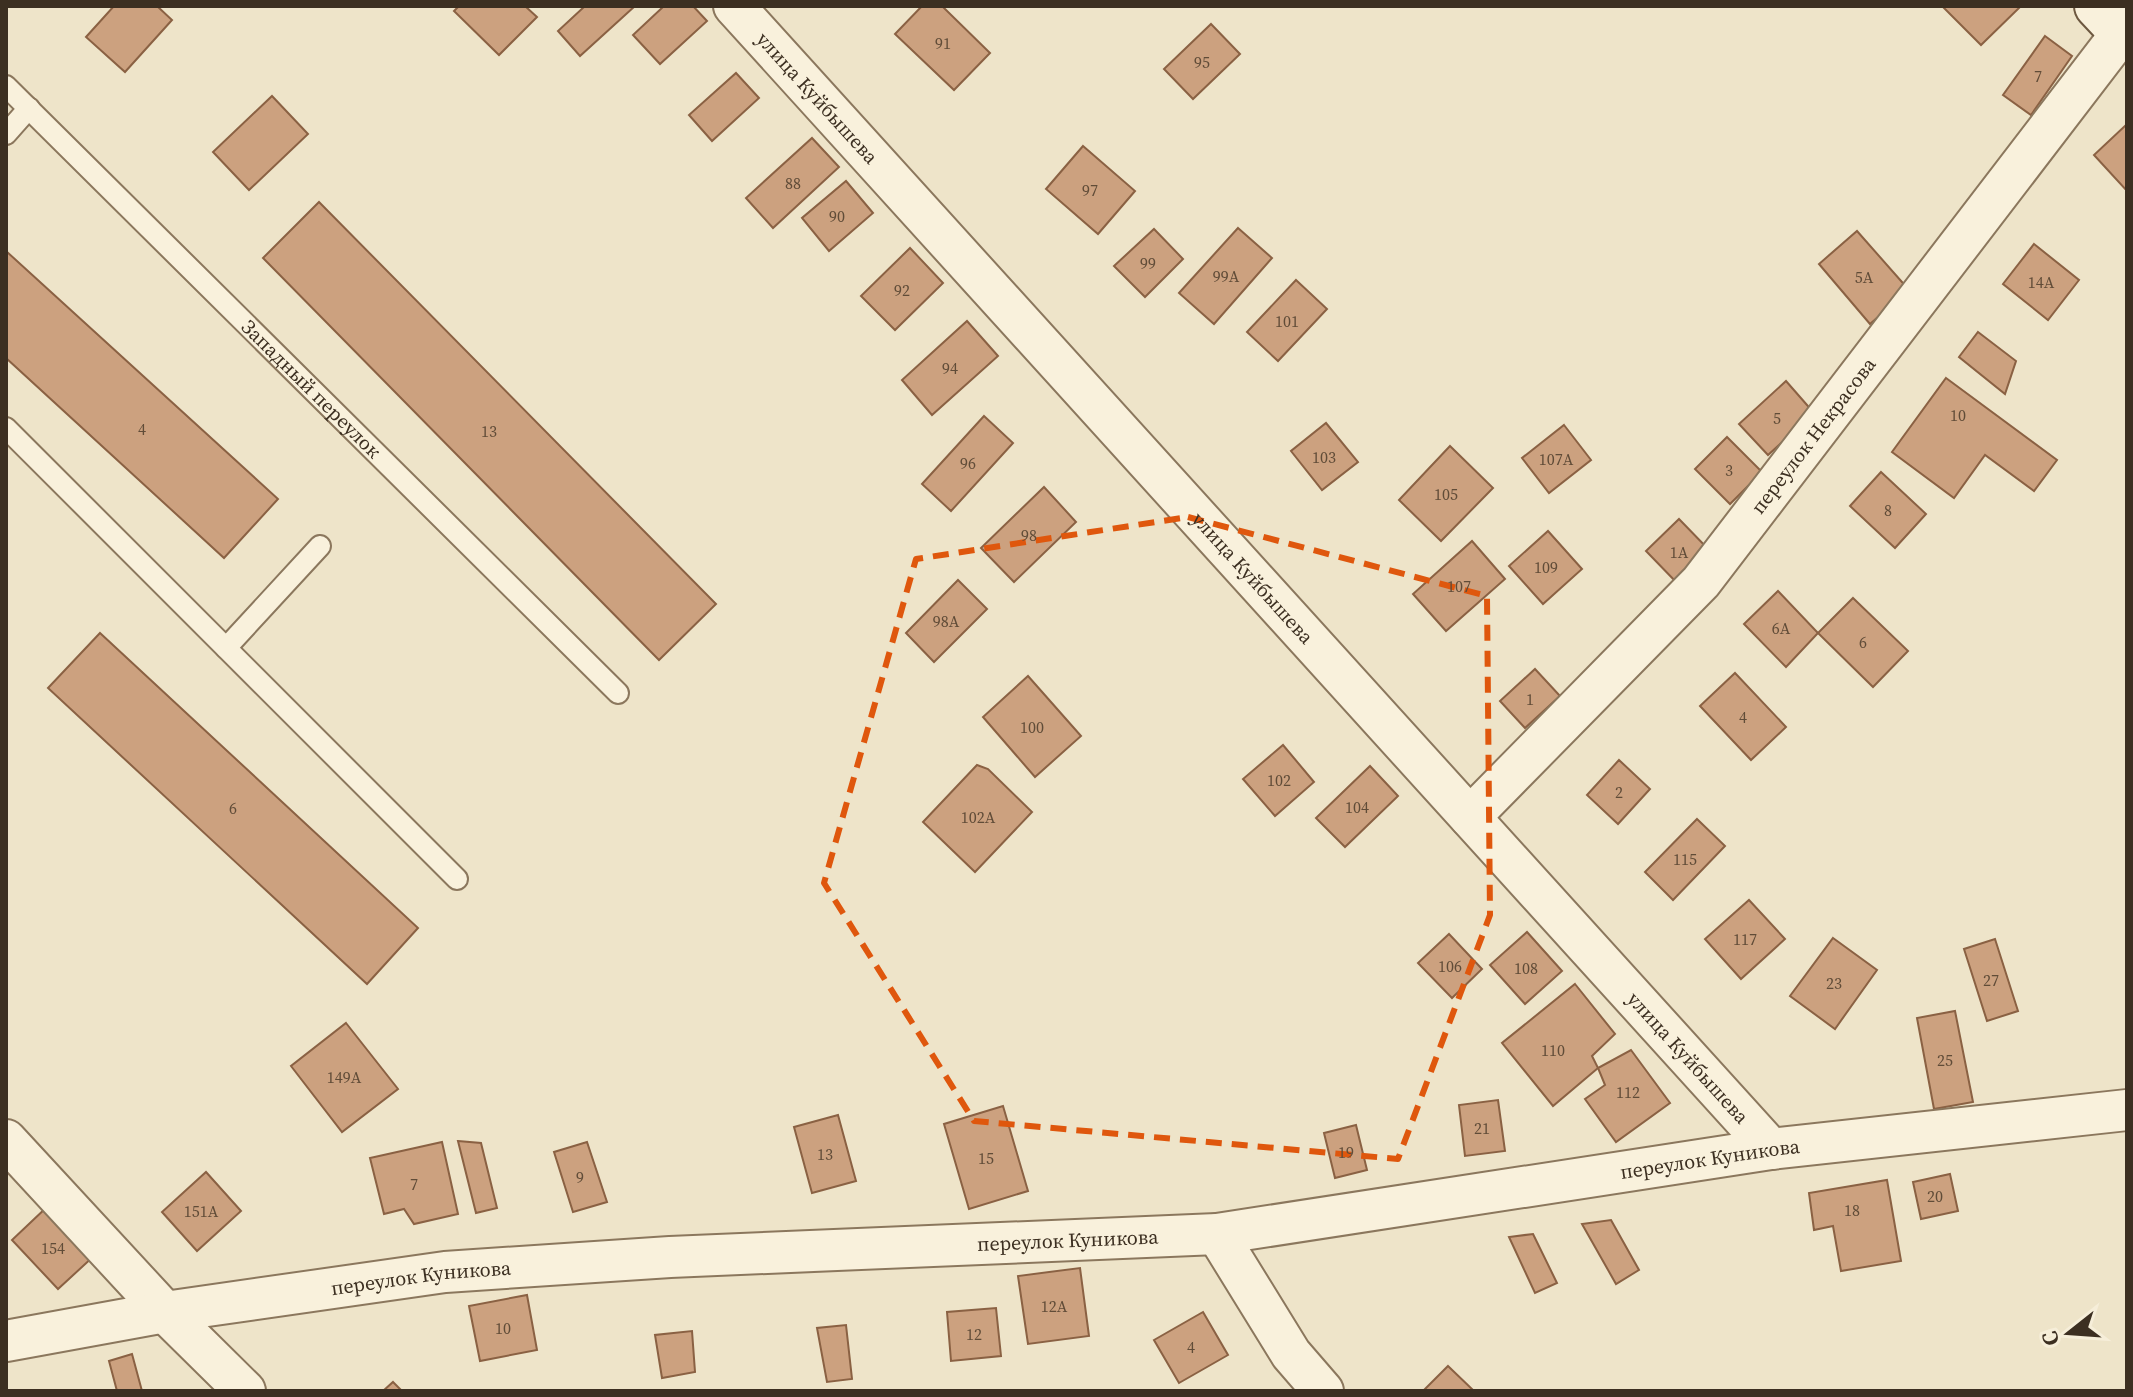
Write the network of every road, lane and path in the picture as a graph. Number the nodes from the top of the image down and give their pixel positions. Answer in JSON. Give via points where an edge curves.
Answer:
{"nodes":[{"id":1,"x":734,"y":6,"type":"edge"},
{"id":2,"x":2118,"y":26,"type":"edge"},
{"id":3,"x":6,"y":86,"type":"edge"},
{"id":4,"x":29,"y":108,"type":"junction"},
{"id":5,"x":6,"y":134,"type":"edge"},
{"id":6,"x":6,"y":428,"type":"edge"},
{"id":7,"x":320,"y":546,"type":"dead end"},
{"id":8,"x":226,"y":648,"type":"junction"},
{"id":9,"x":618,"y":693,"type":"dead end"},
{"id":10,"x":1470,"y":817,"type":"junction"},
{"id":11,"x":457,"y":879,"type":"dead end"},
{"id":12,"x":2127,"y":1110,"type":"edge"},
{"id":13,"x":6,"y":1140,"type":"edge"},
{"id":14,"x":1771,"y":1149,"type":"junction"},
{"id":15,"x":1217,"y":1234,"type":"junction"},
{"id":16,"x":165,"y":1312,"type":"junction"},
{"id":17,"x":6,"y":1341,"type":"edge"},
{"id":18,"x":245,"y":1391,"type":"edge"},
{"id":19,"x":1323,"y":1391,"type":"edge"}],
"edges":[{"from":1,"to":10,"type":"street","name":"улица Куйбышева"},
{"from":2,"to":10,"type":"street","name":"переулок Некрасова","via":[[1701,582]]},
{"from":3,"to":4,"type":"lane","name":"Западный переулок"},
{"from":4,"to":5,"type":"lane"},
{"from":4,"to":9,"type":"lane","name":"Западный переулок"},
{"from":6,"to":8,"type":"lane"},
{"from":7,"to":8,"type":"lane"},
{"from":8,"to":11,"type":"lane"},
{"from":10,"to":14,"type":"street","name":"улица Куйбышева"},
{"from":12,"to":14,"type":"street","name":"переулок Куникова"},
{"from":13,"to":16,"type":"street"},
{"from":14,"to":15,"type":"street","name":"переулок Куникова"},
{"from":15,"to":16,"type":"street","name":"переулок Куникова","via":[[445,1272]]},
{"from":15,"to":19,"type":"street","via":[[1291,1354]]},
{"from":16,"to":17,"type":"street","name":"переулок Куникова"},
{"from":16,"to":18,"type":"street"}]}
